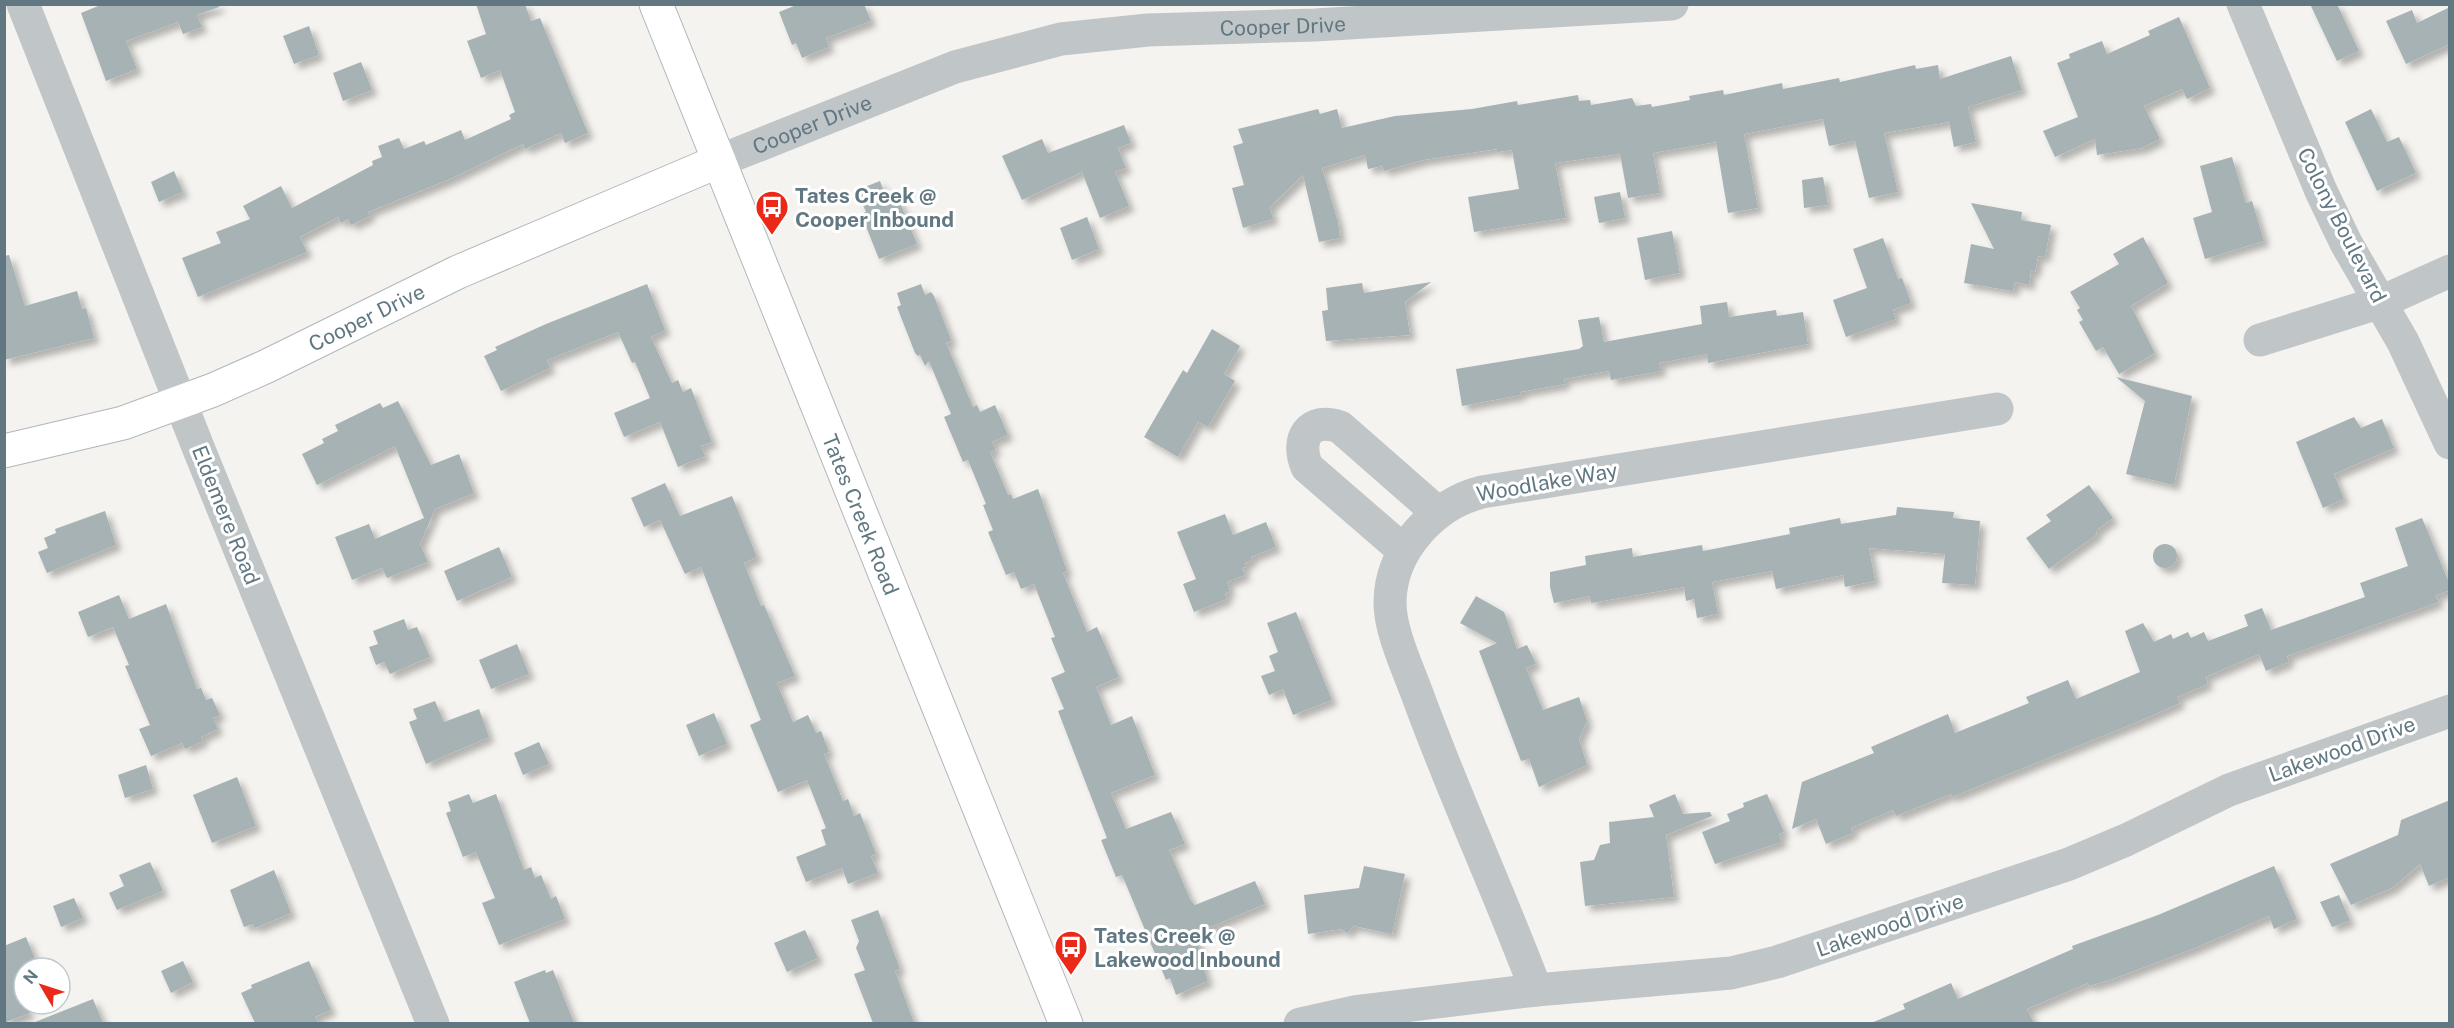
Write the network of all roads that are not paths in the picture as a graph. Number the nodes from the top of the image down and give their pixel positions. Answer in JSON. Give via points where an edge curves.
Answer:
{"nodes":[{"id":1,"x":23,"y":4,"type":"edge"},
{"id":2,"x":656,"y":4,"type":"edge"},
{"id":3,"x":2242,"y":4,"type":"edge"},
{"id":4,"x":1660,"y":6,"type":"edge"},
{"id":5,"x":1148,"y":17,"type":"edge"},
{"id":6,"x":719,"y":161,"type":"junction"},
{"id":7,"x":2450,"y":270,"type":"edge"},
{"id":8,"x":2381,"y":302,"type":"junction"},
{"id":9,"x":2260,"y":340,"type":"dead end"},
{"id":10,"x":182,"y":402,"type":"junction"},
{"id":11,"x":1997,"y":409,"type":"dead end"},
{"id":12,"x":2450,"y":443,"type":"edge"},
{"id":13,"x":4,"y":451,"type":"edge"},
{"id":14,"x":1438,"y":513,"type":"junction"},
{"id":15,"x":1404,"y":551,"type":"junction"},
{"id":16,"x":2450,"y":711,"type":"edge"},
{"id":17,"x":1536,"y":990,"type":"junction"},
{"id":18,"x":433,"y":1023,"type":"edge"},
{"id":19,"x":1066,"y":1023,"type":"edge"},
{"id":20,"x":1300,"y":1023,"type":"edge"}],
"edges":[{"from":1,"to":10,"type":"street","name":"Eldemere Road"},
{"from":2,"to":6,"type":"main road","name":"Tates Creek Road"},
{"from":3,"to":8,"type":"street","name":"Colony Boulevard","via":[[2321,191]]},
{"from":4,"to":5,"type":"street","name":"Cooper Drive","via":[[1315,25]]},
{"from":5,"to":6,"type":"street","name":"Cooper Drive","via":[[955,67]]},
{"from":6,"to":10,"type":"main road","name":"Cooper Drive","via":[[478,263],[265,368]]},
{"from":6,"to":19,"type":"main road","name":"Tates Creek Road"},
{"from":7,"to":8,"type":"street"},
{"from":8,"to":9,"type":"street"},
{"from":8,"to":12,"type":"street","name":"Colony Boulevard"},
{"from":10,"to":13,"type":"main road","name":"Cooper Drive","via":[[123,423]]},
{"from":10,"to":18,"type":"street","name":"Eldemere Road"},
{"from":11,"to":14,"type":"street","name":"Woodlake Way","via":[[1482,492],[1462,497]]},
{"from":14,"to":15,"type":"street","name":"Woodlake Way"},
{"from":14,"to":15,"type":"street","via":[[1340,427],[1328,423],[1314,426],[1302,440],[1307,467]]},
{"from":15,"to":17,"type":"street","name":"Woodlake Way","via":[[1389,604],[1397,639],[1448,778]]},
{"from":16,"to":17,"type":"street","name":"Lakewood Drive","via":[[2229,790],[2069,864],[1777,962],[1731,973]]},
{"from":17,"to":20,"type":"street","name":"Lakewood Drive","via":[[1354,1012]]}]}
